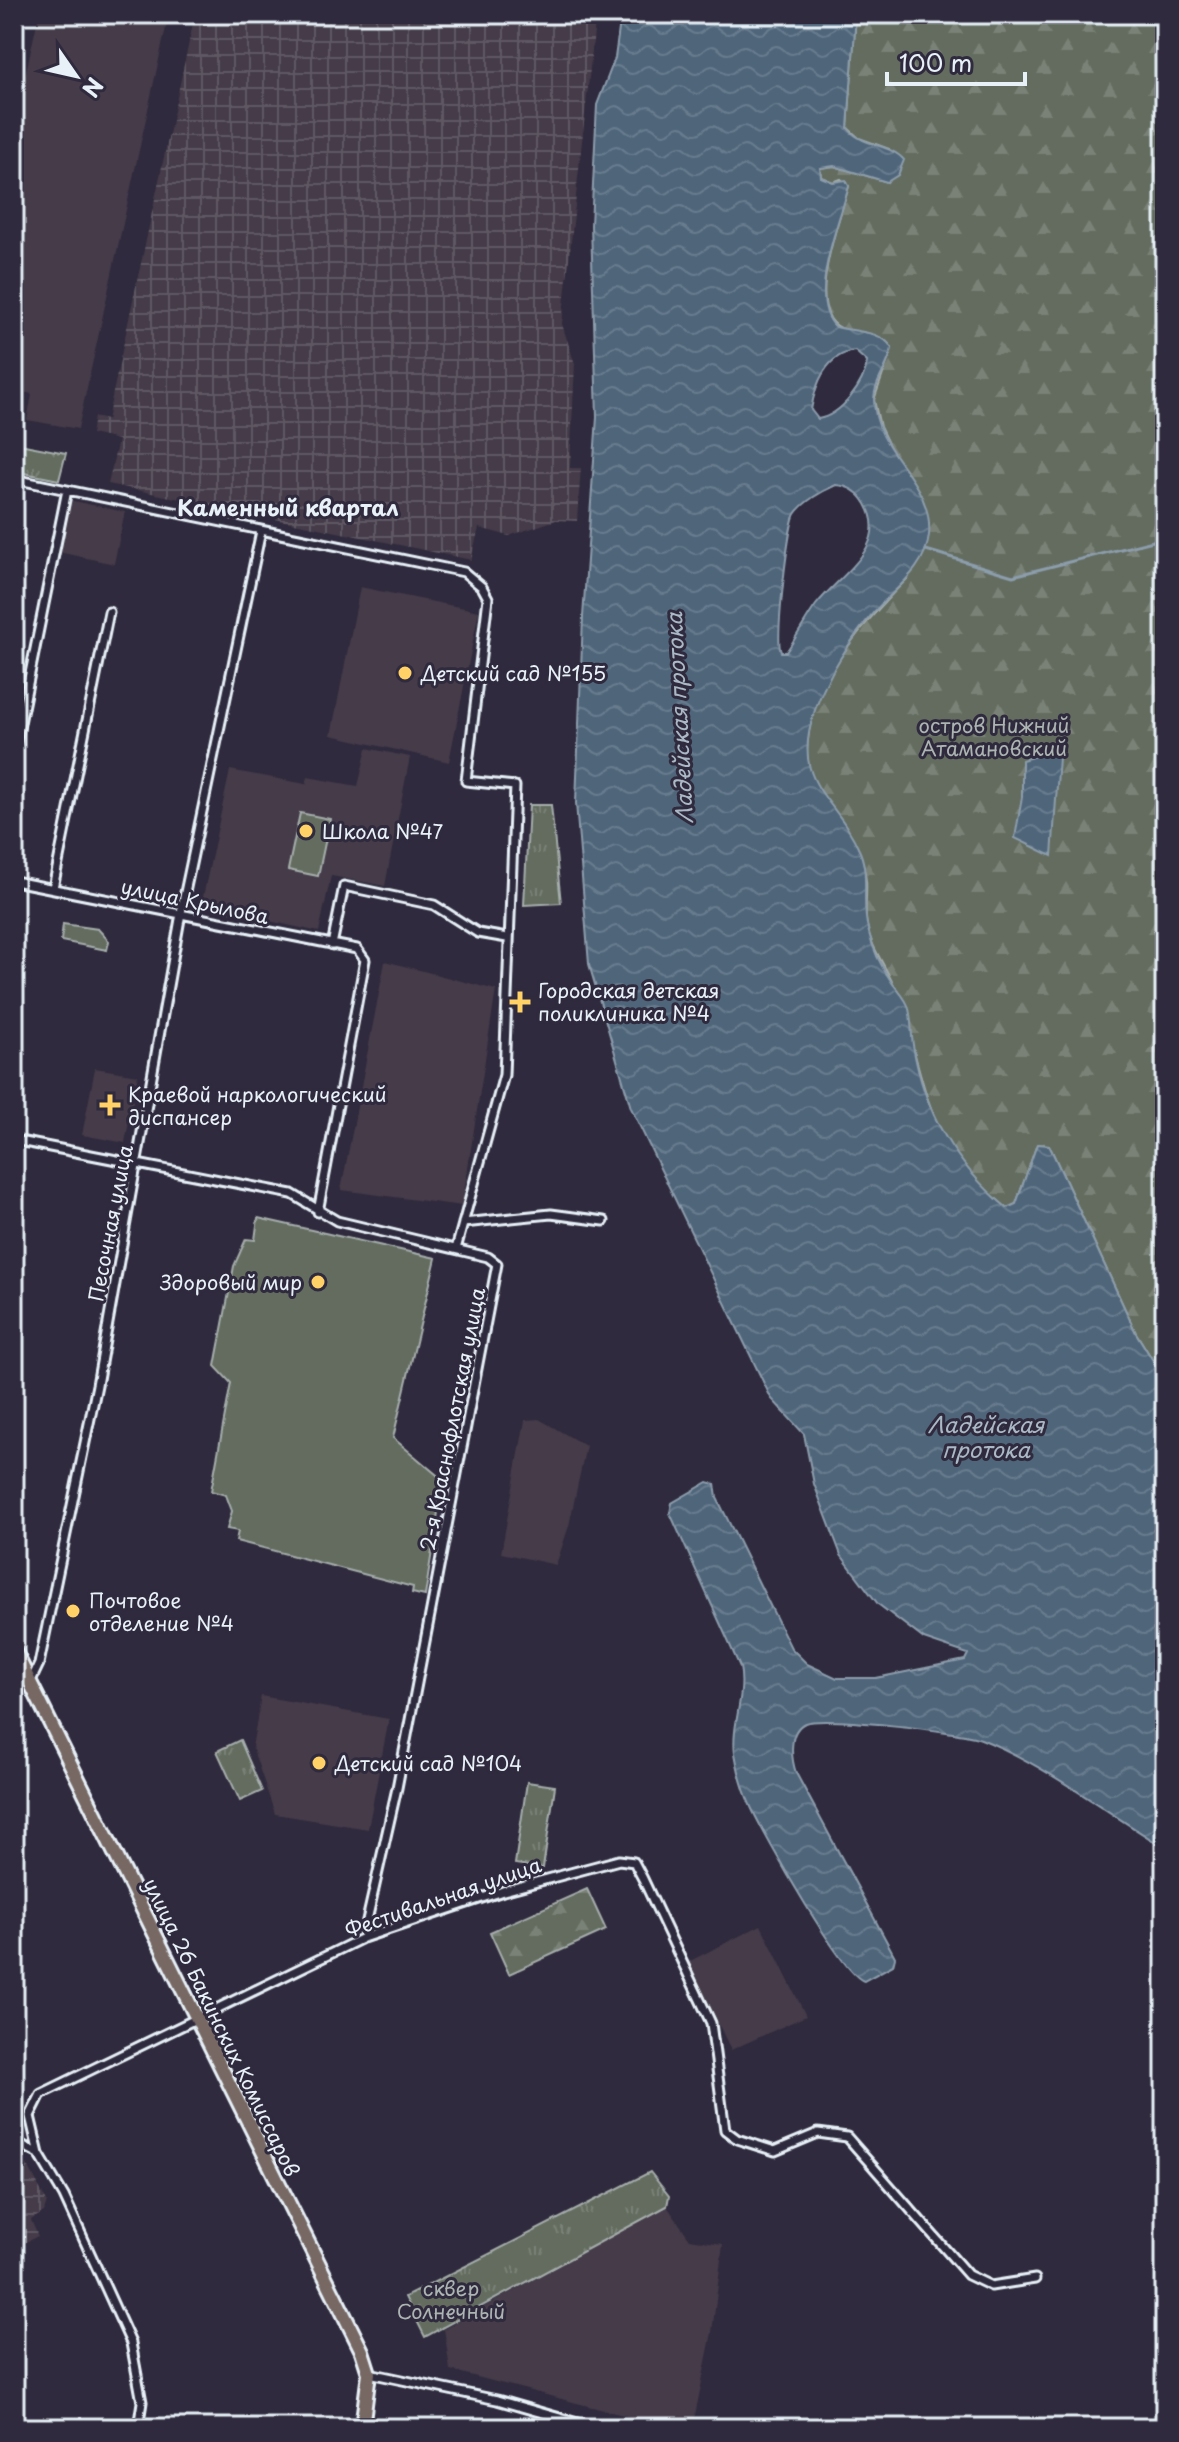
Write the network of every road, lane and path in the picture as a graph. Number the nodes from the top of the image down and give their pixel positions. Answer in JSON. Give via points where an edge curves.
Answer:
{"nodes":[{"id":1,"x":14,"y":479,"type":"edge"},
{"id":2,"x":67,"y":490,"type":"junction"},
{"id":3,"x":261,"y":531,"type":"junction"},
{"id":4,"x":109,"y":612,"type":"dead end"},
{"id":5,"x":14,"y":753,"type":"edge"},
{"id":6,"x":14,"y":881,"type":"edge"},
{"id":7,"x":53,"y":888,"type":"junction"},
{"id":8,"x":180,"y":915,"type":"junction"},
{"id":9,"x":507,"y":938,"type":"junction"},
{"id":10,"x":332,"y":945,"type":"junction"},
{"id":11,"x":14,"y":1140,"type":"edge"},
{"id":12,"x":138,"y":1163,"type":"junction"},
{"id":13,"x":318,"y":1212,"type":"junction"},
{"id":14,"x":604,"y":1221,"type":"dead end"},
{"id":15,"x":463,"y":1223,"type":"junction"},
{"id":16,"x":456,"y":1249,"type":"junction"},
{"id":17,"x":14,"y":1650,"type":"edge"},
{"id":18,"x":30,"y":1683,"type":"junction"},
{"id":19,"x":363,"y":1938,"type":"junction"},
{"id":20,"x":195,"y":2017,"type":"junction"},
{"id":21,"x":14,"y":2141,"type":"edge"},
{"id":22,"x":39,"y":2154,"type":"junction"},
{"id":23,"x":1035,"y":2279,"type":"dead end"},
{"id":24,"x":369,"y":2373,"type":"junction"},
{"id":25,"x":138,"y":2428,"type":"edge"},
{"id":26,"x":362,"y":2428,"type":"edge"},
{"id":27,"x":595,"y":2428,"type":"edge"}],
"edges":[{"from":1,"to":2,"type":"street"},
{"from":2,"to":3,"type":"street"},
{"from":2,"to":5,"type":"street"},
{"from":3,"to":8,"type":"street","name":"Песочная улица"},
{"from":3,"to":9,"type":"street","via":[[464,572],[482,587],[488,598],[466,781],[515,786]]},
{"from":4,"to":7,"type":"street"},
{"from":6,"to":7,"type":"street","name":"улица Крылова"},
{"from":7,"to":8,"type":"street","name":"улица Крылова"},
{"from":8,"to":10,"type":"street","name":"улица Крылова"},
{"from":8,"to":12,"type":"street","name":"Песочная улица"},
{"from":9,"to":10,"type":"street","via":[[478,933],[434,905],[344,886]]},
{"from":9,"to":15,"type":"street","via":[[504,1075]]},
{"from":10,"to":13,"type":"street","name":"улица Крылова","via":[[357,949],[365,960]]},
{"from":11,"to":12,"type":"street","name":"2-я Краснофлотская улица"},
{"from":12,"to":13,"type":"street","name":"2-я Краснофлотская улица","via":[[292,1194]]},
{"from":12,"to":18,"type":"street","name":"Песочная улица","via":[[42,1650]]},
{"from":13,"to":16,"type":"street","name":"2-я Краснофлотская улица"},
{"from":14,"to":15,"type":"street","via":[[551,1214]]},
{"from":15,"to":16,"type":"street"},
{"from":16,"to":19,"type":"street","name":"2-я Краснофлотская улица","via":[[494,1260],[498,1269]]},
{"from":17,"to":18,"type":"main road","name":"улица 26 Бакинских Комиссаров"},
{"from":18,"to":20,"type":"main road","name":"улица 26 Бакинских Комиссаров"},
{"from":19,"to":20,"type":"street","name":"Фестивальная улица"},
{"from":19,"to":23,"type":"street","name":"Фестивальная улица","via":[[503,1891],[619,1860],[634,1862],[711,2023],[725,2130],[775,2151],[818,2133],[847,2137],[968,2275],[991,2286]]},
{"from":20,"to":22,"type":"street","name":"Фестивальная улица","via":[[41,2094],[30,2116]]},
{"from":20,"to":24,"type":"main road","name":"улица 26 Бакинских Комиссаров"},
{"from":21,"to":22,"type":"street"},
{"from":22,"to":25,"type":"street","via":[[64,2196],[131,2343],[142,2402]]},
{"from":24,"to":26,"type":"main road","name":"улица 26 Бакинских Комиссаров"},
{"from":24,"to":27,"type":"street","via":[[497,2400]]}]}
